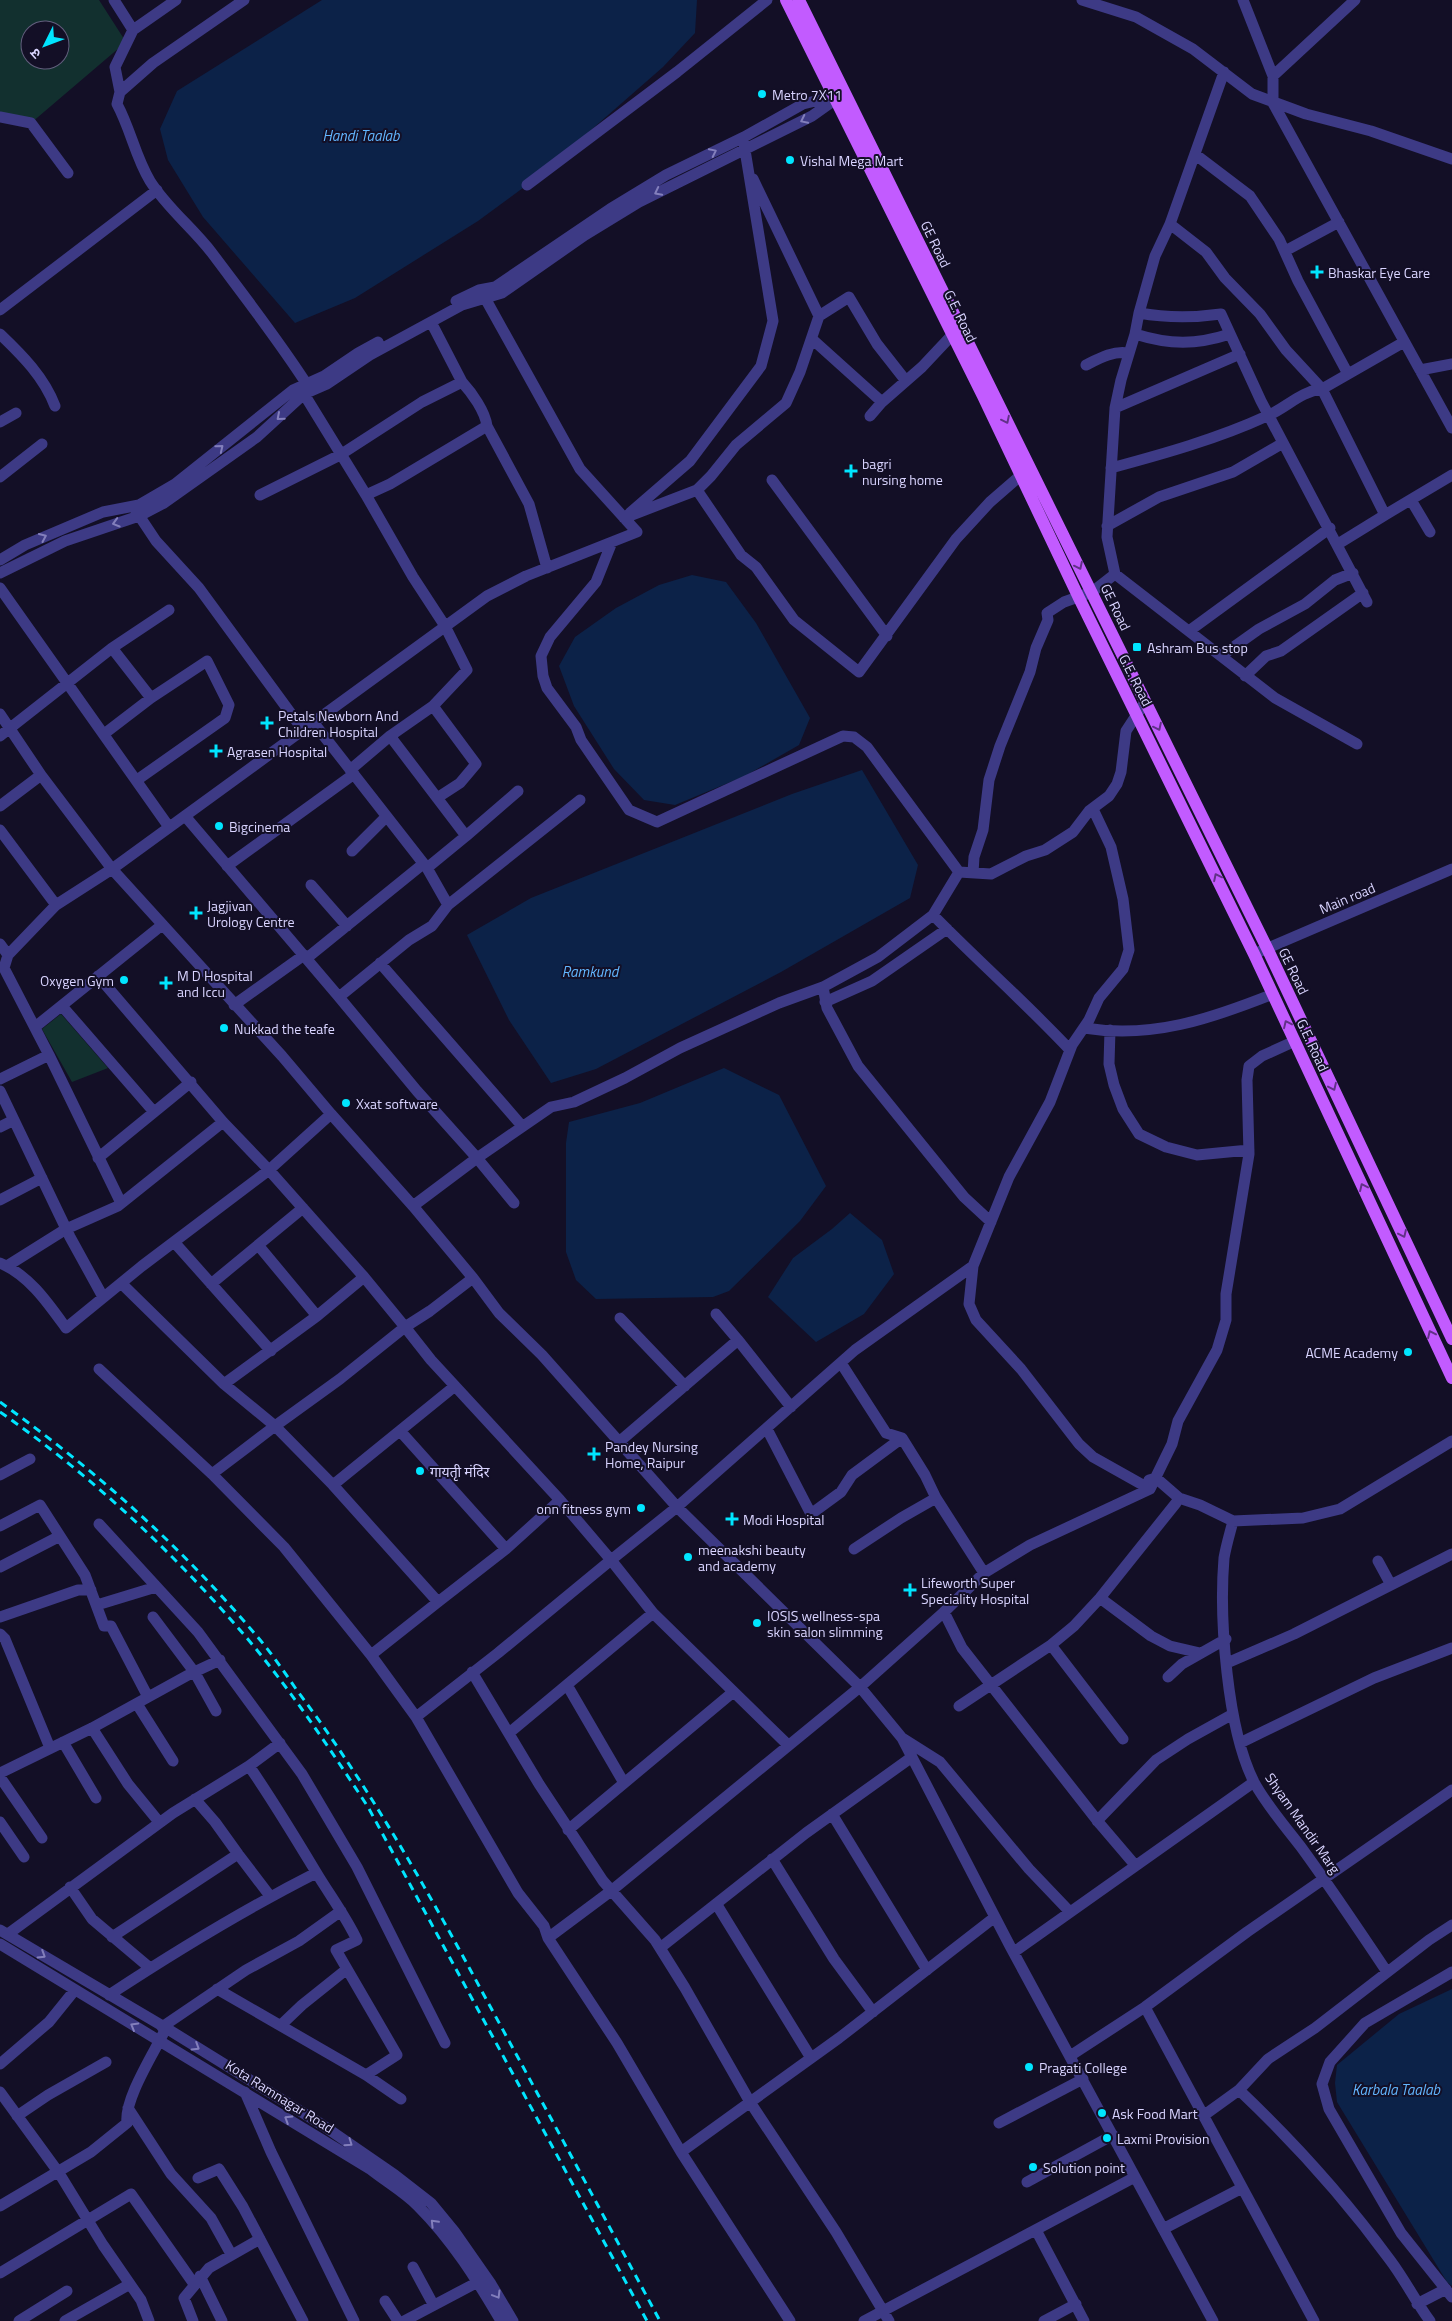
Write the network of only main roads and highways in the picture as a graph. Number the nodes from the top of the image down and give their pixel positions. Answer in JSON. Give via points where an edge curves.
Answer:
{"nodes":[{"id":1,"x":786,"y":0,"type":"edge"},
{"id":2,"x":799,"y":0,"type":"edge"},
{"id":3,"x":839,"y":96,"type":"junction"},
{"id":4,"x":1452,"y":1338,"type":"edge"},
{"id":5,"x":1452,"y":1378,"type":"edge"}],
"edges":[{"from":1,"to":3,"type":"main road","name":"G.E. Road"},
{"from":2,"to":3,"type":"main road","name":"GE Road"},
{"from":3,"to":4,"type":"main road","name":"GE Road","one_way":true,"via":[[1092,592],[1267,948]]},
{"from":5,"to":3,"type":"main road","name":"G.E. Road","one_way":true,"via":[[1254,954],[1079,598]]}]}
